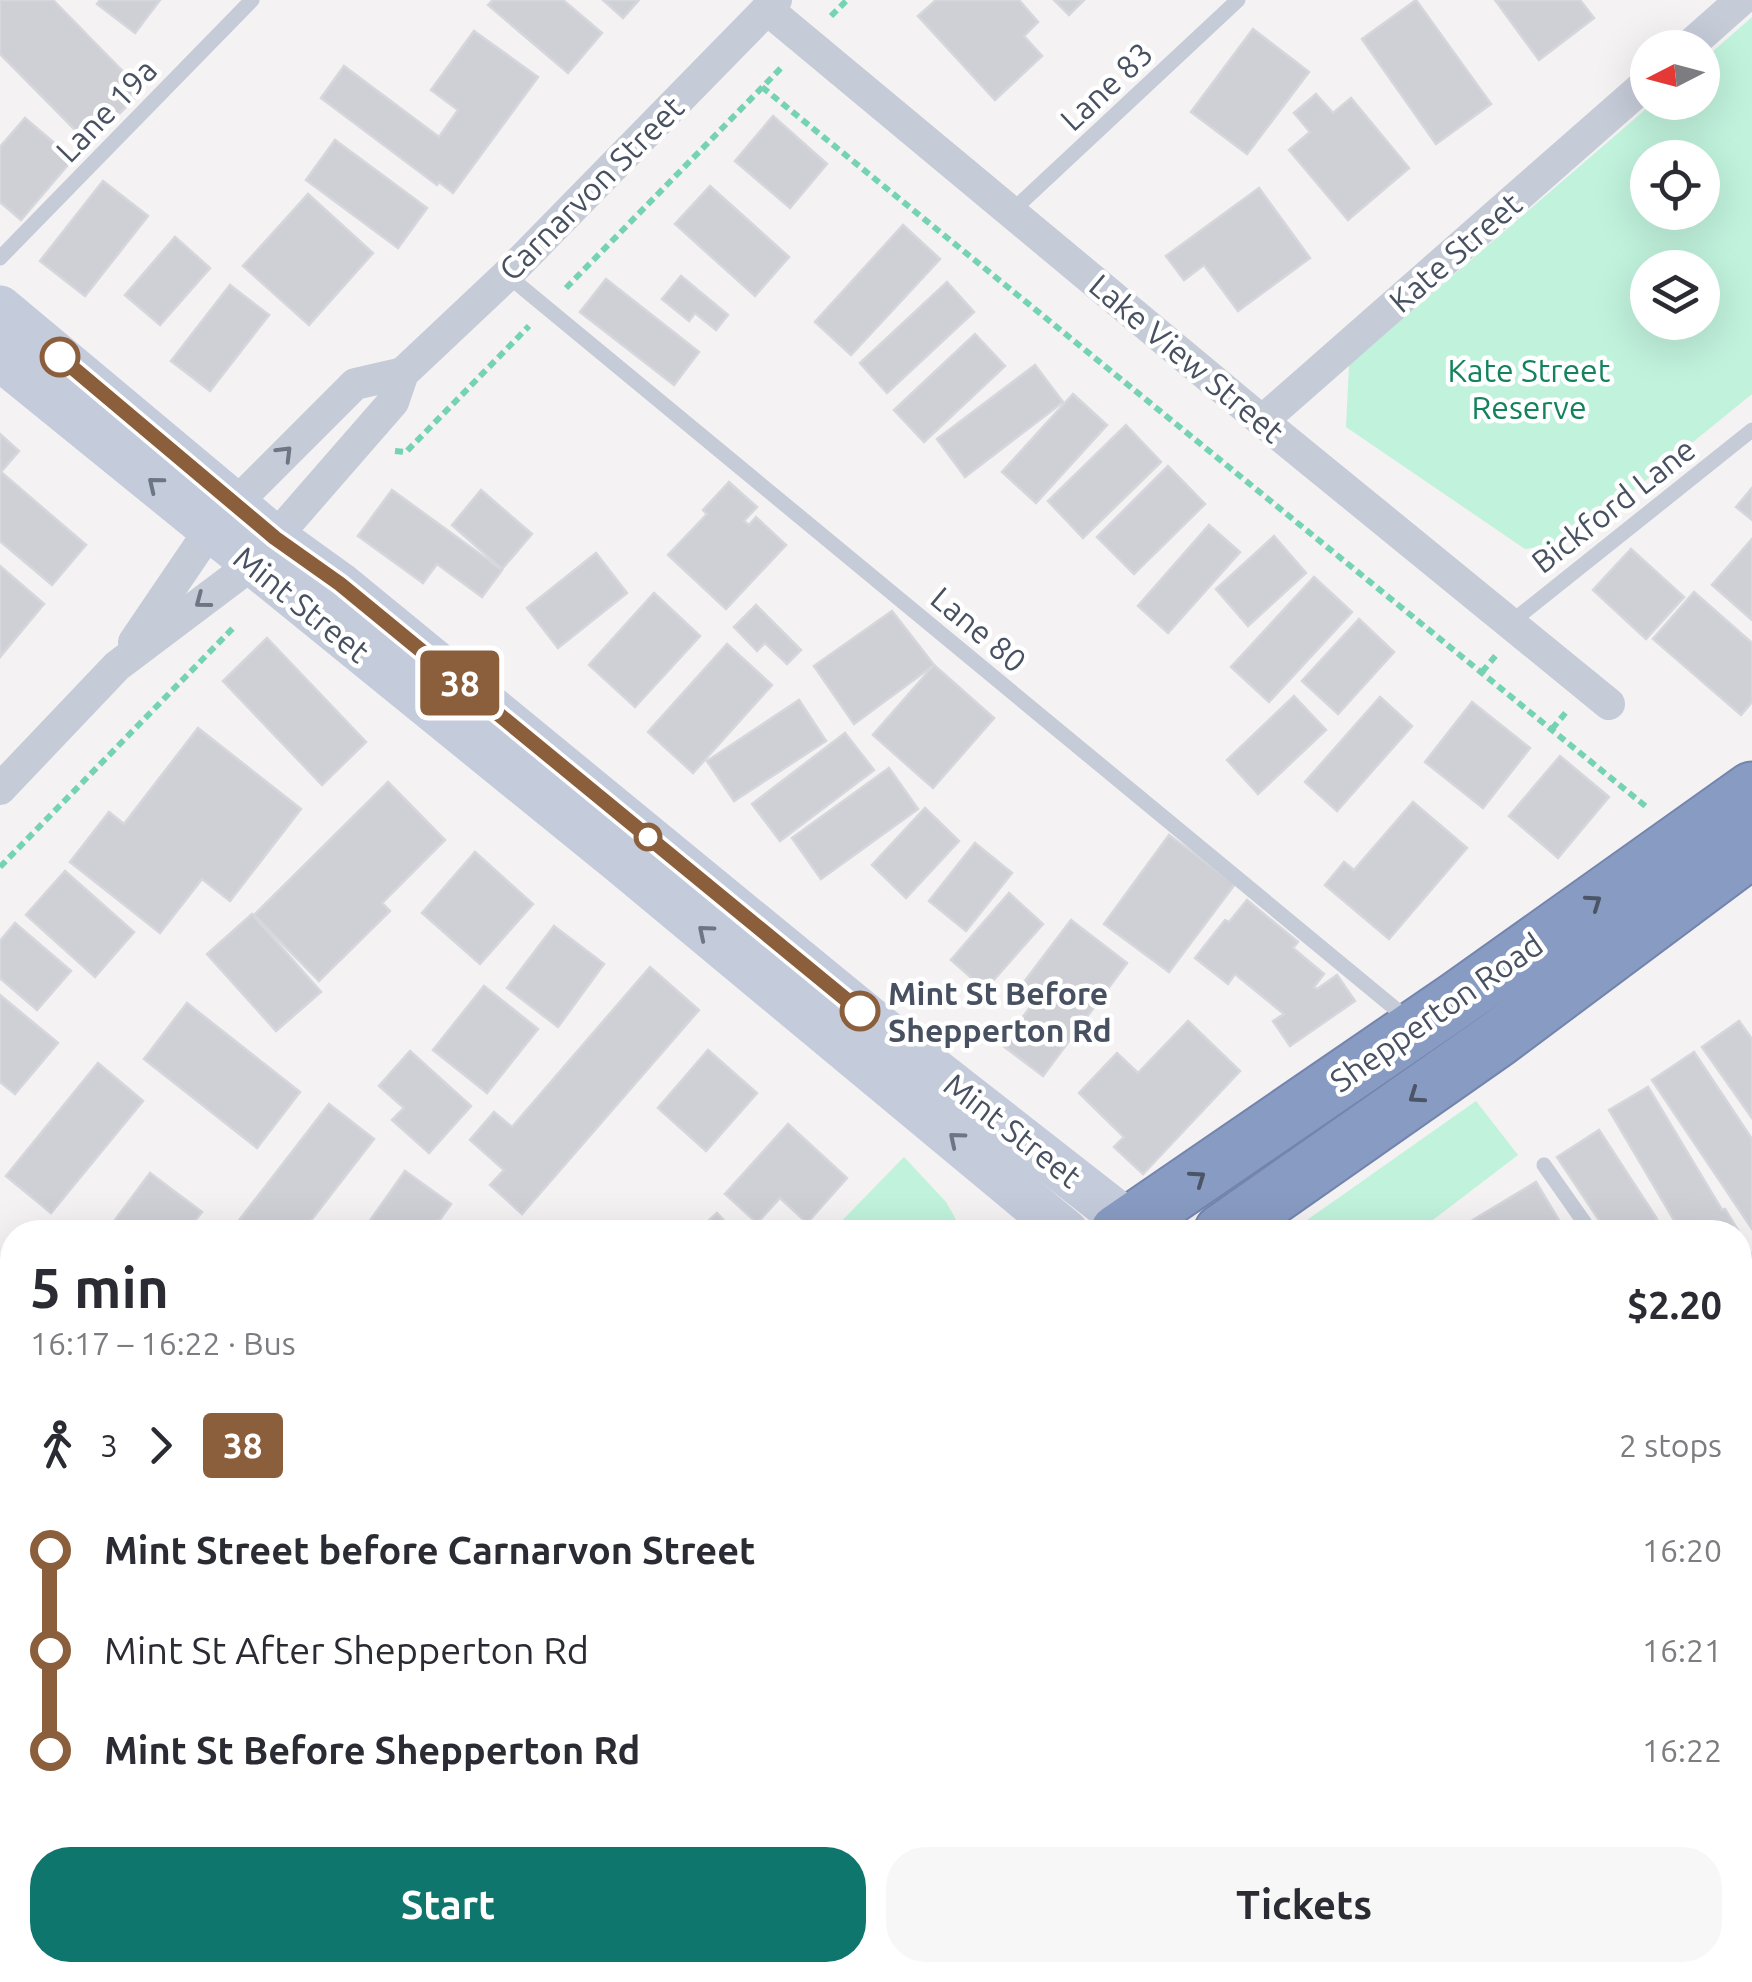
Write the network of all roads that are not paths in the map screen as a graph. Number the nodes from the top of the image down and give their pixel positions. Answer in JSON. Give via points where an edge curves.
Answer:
{"nodes":[{"id":1,"x":252,"y":0,"type":"edge"},
{"id":2,"x":1238,"y":0,"type":"edge"},
{"id":3,"x":1742,"y":0,"type":"edge"},
{"id":4,"x":772,"y":5,"type":"edge"},
{"id":5,"x":1708,"y":30,"type":"edge"},
{"id":6,"x":1630,"y":98,"type":"edge"},
{"id":7,"x":1011,"y":212,"type":"junction"},
{"id":8,"x":0,"y":258,"type":"edge"},
{"id":9,"x":507,"y":275,"type":"junction"},
{"id":10,"x":0,"y":308,"type":"edge"},
{"id":11,"x":0,"y":358,"type":"edge"},
{"id":12,"x":403,"y":373,"type":"junction"},
{"id":13,"x":1262,"y":421,"type":"junction"},
{"id":14,"x":1752,"y":430,"type":"edge"},
{"id":15,"x":222,"y":516,"type":"junction"},
{"id":16,"x":263,"y":551,"type":"junction"},
{"id":17,"x":1508,"y":624,"type":"junction"},
{"id":18,"x":117,"y":666,"type":"junction"},
{"id":19,"x":1609,"y":704,"type":"dead end"},
{"id":20,"x":0,"y":789,"type":"edge"},
{"id":21,"x":1752,"y":790,"type":"edge"},
{"id":22,"x":1752,"y":850,"type":"edge"},
{"id":23,"x":1416,"y":1026,"type":"junction"},
{"id":24,"x":1544,"y":1165,"type":"dead end"},
{"id":25,"x":1052,"y":1220,"type":"edge"},
{"id":26,"x":1120,"y":1220,"type":"edge"},
{"id":27,"x":1144,"y":1220,"type":"edge"},
{"id":28,"x":1239,"y":1220,"type":"edge"},
{"id":29,"x":1583,"y":1220,"type":"edge"}],
"edges":[{"from":1,"to":8,"type":"lane","name":"Lane 19a"},
{"from":2,"to":7,"type":"lane","name":"Lane 83"},
{"from":3,"to":5,"type":"street"},
{"from":4,"to":7,"type":"street","name":"Lake View Street","via":[[806,42]]},
{"from":4,"to":9,"type":"street","name":"Carnarvon Street"},
{"from":6,"to":13,"type":"street","name":"Kate Street"},
{"from":7,"to":13,"type":"street","name":"Lake View Street"},
{"from":9,"to":12,"type":"street","name":"Carnarvon Street"},
{"from":9,"to":23,"type":"lane","name":"Lane 80"},
{"from":10,"to":15,"type":"main road","name":"Mint Street"},
{"from":15,"to":11,"type":"main road","name":"Mint Street","one_way":true},
{"from":15,"to":12,"type":"street","name":"Carnarvon Street","one_way":true,"via":[[354,384]]},
{"from":12,"to":16,"type":"street","name":"Carnarvon Street","via":[[393,402]]},
{"from":13,"to":17,"type":"street","name":"Lake View Street"},
{"from":14,"to":17,"type":"lane","name":"Bickford Lane"},
{"from":15,"to":16,"type":"main road","name":"Mint Street"},
{"from":15,"to":18,"type":"street","name":"Carnarvon Street"},
{"from":16,"to":18,"type":"street","name":"Carnarvon Street","one_way":true},
{"from":25,"to":16,"type":"main road","name":"Mint Street","one_way":true,"via":[[621,862]]},
{"from":16,"to":26,"type":"main road","name":"Mint Street","via":[[340,584]]},
{"from":17,"to":19,"type":"street","name":"Lake View Street"},
{"from":18,"to":20,"type":"street","name":"Carnarvon Street"},
{"from":23,"to":21,"type":"highway","name":"Shepperton Road","one_way":true},
{"from":22,"to":28,"type":"highway","name":"Shepperton Road","one_way":true},
{"from":27,"to":23,"type":"highway","name":"Shepperton Road","one_way":true},
{"from":24,"to":29,"type":"lane"}]}
